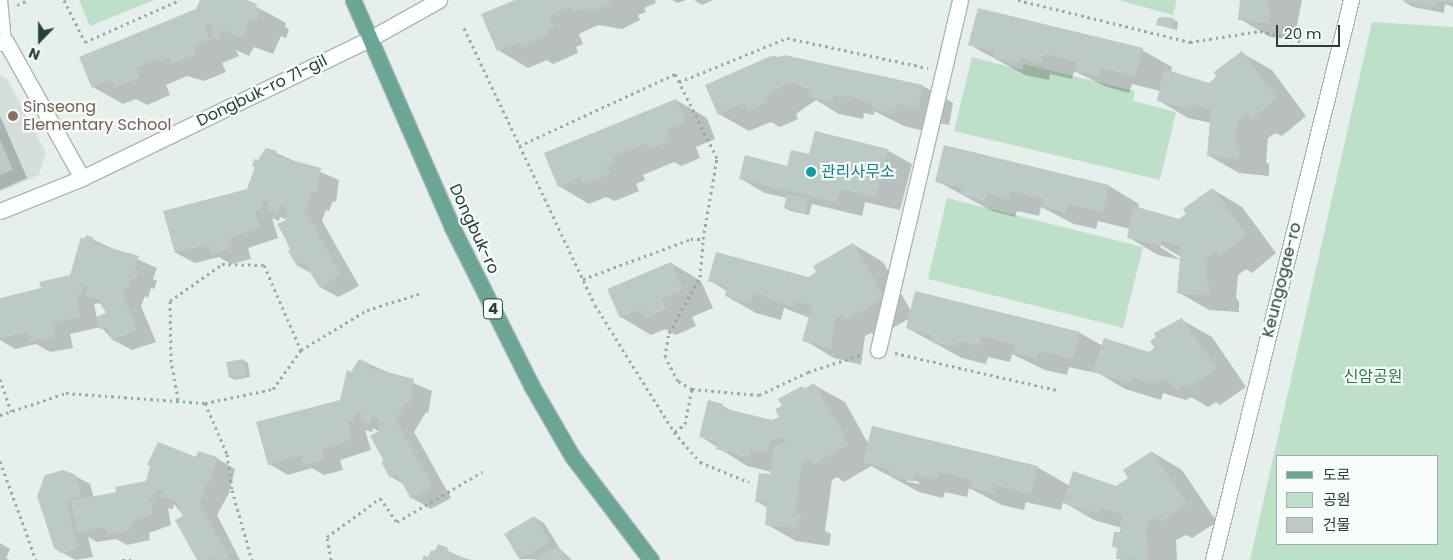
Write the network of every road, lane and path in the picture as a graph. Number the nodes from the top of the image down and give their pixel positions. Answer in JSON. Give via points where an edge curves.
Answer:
{"nodes":[{"id":1,"x":2,"y":0,"type":"edge"},
{"id":2,"x":64,"y":0,"type":"edge"},
{"id":3,"x":180,"y":0,"type":"edge"},
{"id":4,"x":353,"y":0,"type":"edge"},
{"id":5,"x":439,"y":0,"type":"edge"},
{"id":6,"x":960,"y":0,"type":"edge"},
{"id":7,"x":1018,"y":0,"type":"edge"},
{"id":8,"x":1351,"y":0,"type":"edge"},
{"id":9,"x":464,"y":28,"type":"dead end"},
{"id":10,"x":371,"y":38,"type":"junction"},
{"id":11,"x":1303,"y":42,"type":"dead end"},
{"id":12,"x":3,"y":43,"type":"edge"},
{"id":13,"x":943,"y":72,"type":"junction"},
{"id":14,"x":679,"y":82,"type":"junction"},
{"id":15,"x":519,"y":146,"type":"junction"},
{"id":16,"x":82,"y":178,"type":"junction"},
{"id":17,"x":0,"y":211,"type":"edge"},
{"id":18,"x":703,"y":240,"type":"junction"},
{"id":19,"x":583,"y":279,"type":"junction"},
{"id":20,"x":422,"y":292,"type":"dead end"},
{"id":21,"x":301,"y":350,"type":"junction"},
{"id":22,"x":878,"y":350,"type":"junction"},
{"id":23,"x":0,"y":379,"type":"edge"},
{"id":24,"x":692,"y":389,"type":"junction"},
{"id":25,"x":1056,"y":390,"type":"dead end"},
{"id":26,"x":178,"y":400,"type":"junction"},
{"id":27,"x":205,"y":403,"type":"junction"},
{"id":28,"x":11,"y":411,"type":"junction"},
{"id":29,"x":0,"y":415,"type":"edge"},
{"id":30,"x":674,"y":432,"type":"junction"},
{"id":31,"x":0,"y":460,"type":"edge"},
{"id":32,"x":482,"y":472,"type":"dead end"},
{"id":33,"x":749,"y":482,"type":"dead end"},
{"id":34,"x":36,"y":560,"type":"edge"},
{"id":35,"x":122,"y":560,"type":"edge"},
{"id":36,"x":134,"y":560,"type":"edge"},
{"id":37,"x":252,"y":560,"type":"edge"},
{"id":38,"x":332,"y":560,"type":"edge"},
{"id":39,"x":651,"y":560,"type":"edge"},
{"id":40,"x":1213,"y":560,"type":"edge"}],
"edges":[{"from":1,"to":12,"type":"lane"},
{"from":2,"to":3,"type":"path","via":[[86,42]]},
{"from":4,"to":10,"type":"main road","name":"Dongbuk-ro","number":"4"},
{"from":5,"to":10,"type":"street","name":"Dongbuk-ro 71-gil"},
{"from":6,"to":13,"type":"street"},
{"from":7,"to":11,"type":"path","via":[[1190,42],[1260,31]]},
{"from":8,"to":40,"type":"street","name":"Keungogae-ro"},
{"from":9,"to":15,"type":"path"},
{"from":10,"to":16,"type":"street","name":"Dongbuk-ro 71-gil"},
{"from":10,"to":39,"type":"main road","name":"Dongbuk-ro","number":"4","via":[[452,227],[531,384],[572,456]]},
{"from":12,"to":16,"type":"street"},
{"from":13,"to":14,"type":"path","via":[[787,38]]},
{"from":13,"to":22,"type":"street"},
{"from":14,"to":15,"type":"path","via":[[675,74]]},
{"from":14,"to":18,"type":"path","via":[[717,158]]},
{"from":15,"to":19,"type":"path"},
{"from":16,"to":17,"type":"street","name":"Dongbuk-ro 71-gil"},
{"from":18,"to":19,"type":"path","via":[[691,239]]},
{"from":18,"to":24,"type":"path","via":[[700,277],[669,333],[665,357],[678,381]]},
{"from":19,"to":30,"type":"path","via":[[594,305]]},
{"from":20,"to":21,"type":"path","via":[[368,310]]},
{"from":21,"to":26,"type":"path","via":[[264,265],[222,264],[170,301],[171,362]]},
{"from":21,"to":27,"type":"path","via":[[273,389]]},
{"from":22,"to":24,"type":"path","via":[[808,372],[759,395]]},
{"from":22,"to":25,"type":"path"},
{"from":23,"to":28,"type":"path"},
{"from":24,"to":30,"type":"path","via":[[685,424]]},
{"from":26,"to":27,"type":"path"},
{"from":26,"to":28,"type":"path","via":[[66,393]]},
{"from":27,"to":37,"type":"path","via":[[227,454],[232,490]]},
{"from":28,"to":29,"type":"path"},
{"from":30,"to":33,"type":"path","via":[[700,462]]},
{"from":31,"to":34,"type":"path"},
{"from":32,"to":38,"type":"path","via":[[397,522],[380,498],[327,537]]},
{"from":35,"to":36,"type":"path"}]}
